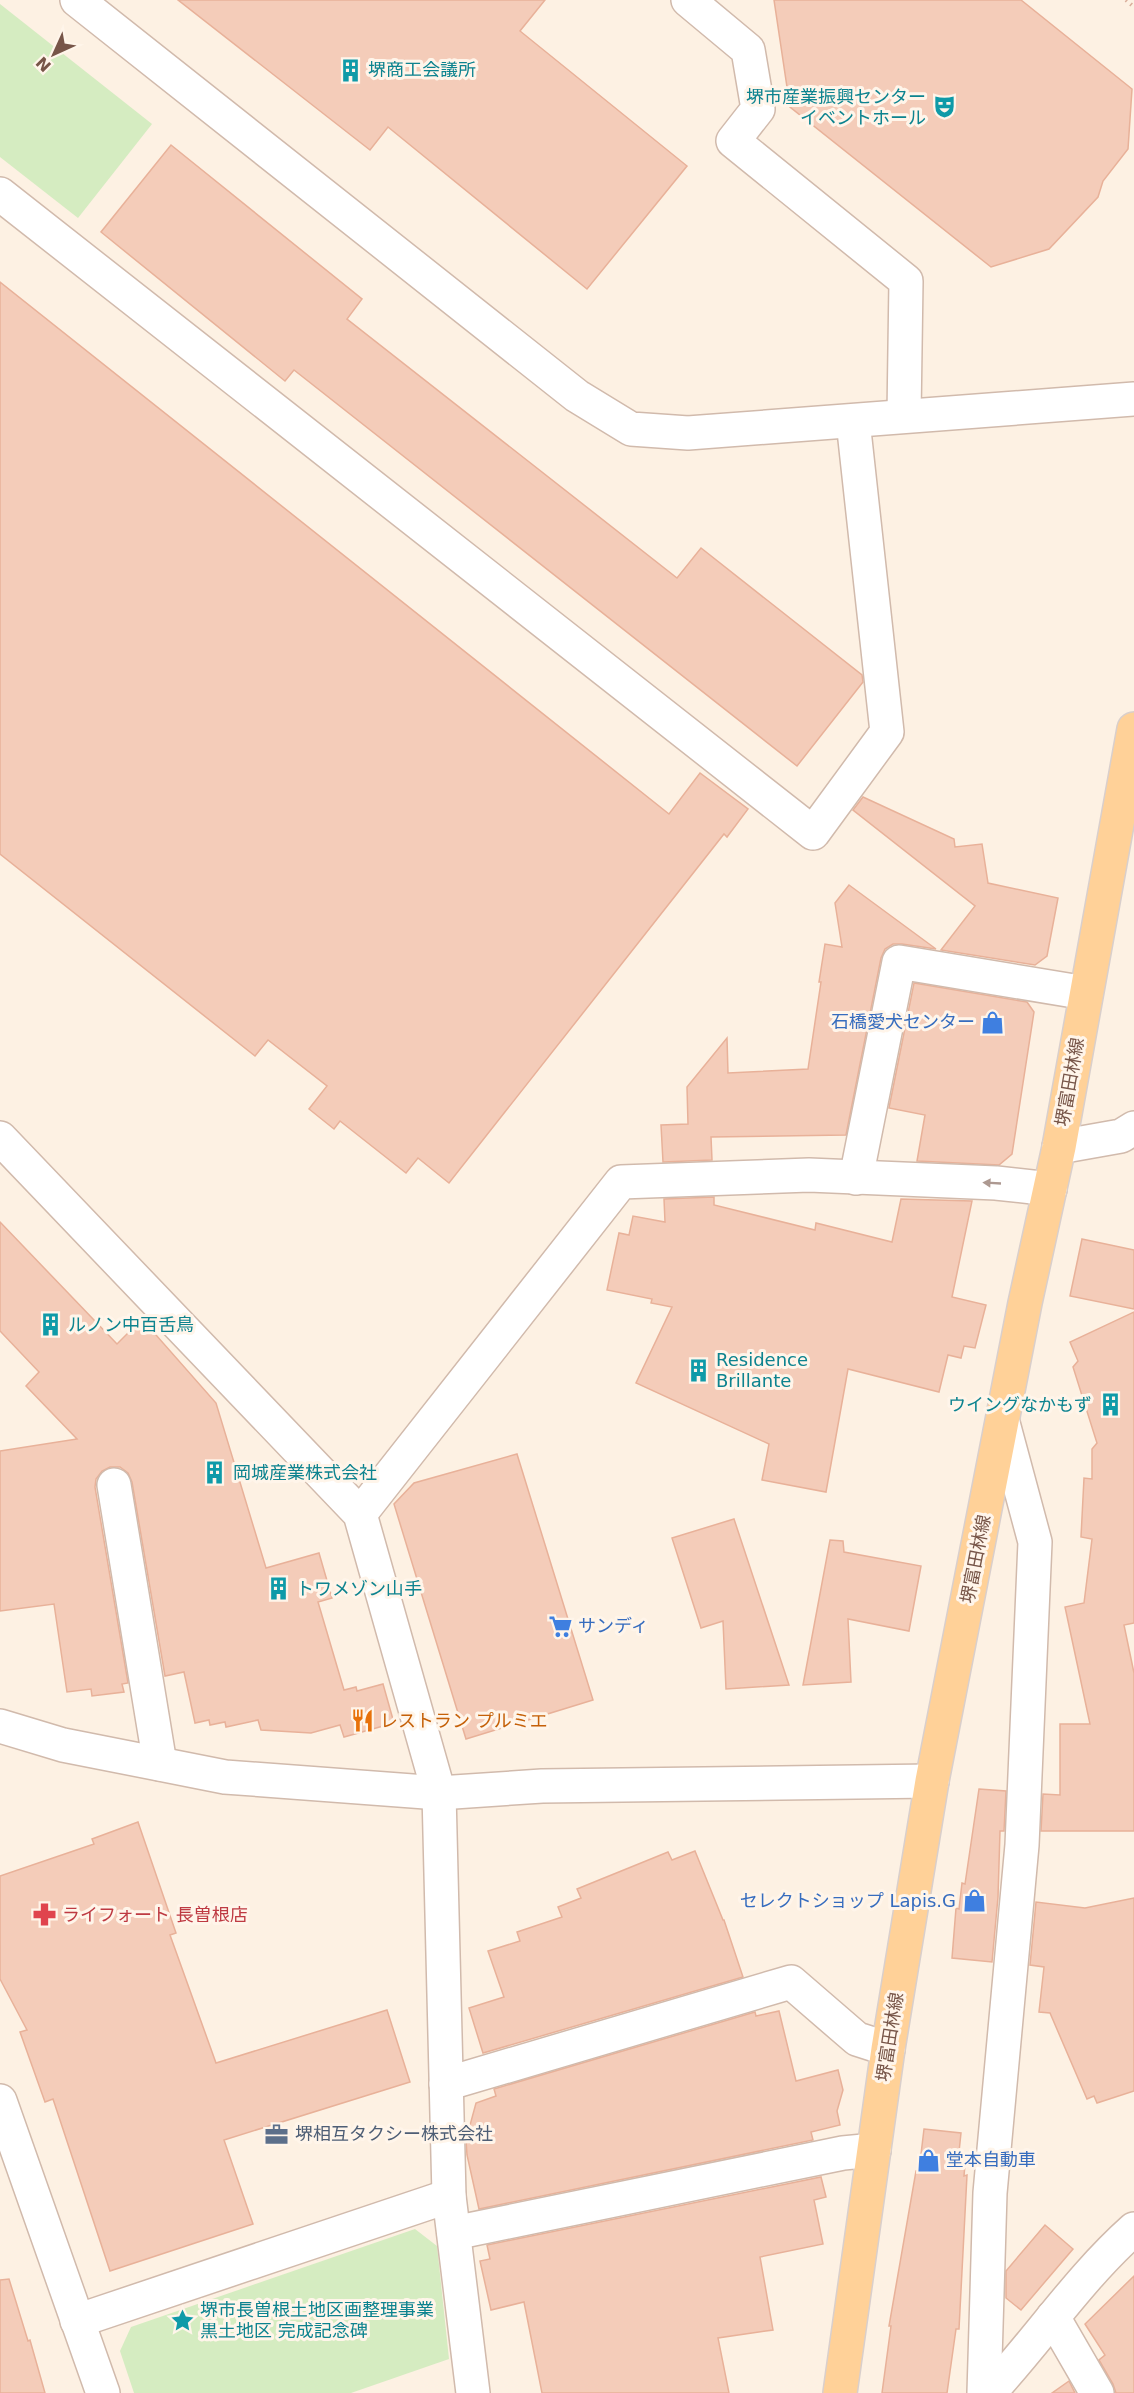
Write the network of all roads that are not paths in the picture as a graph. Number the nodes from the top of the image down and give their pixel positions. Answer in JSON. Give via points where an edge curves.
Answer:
{"nodes":[{"id":1,"x":77,"y":0,"type":"edge"},
{"id":2,"x":688,"y":0,"type":"edge"},
{"id":3,"x":0,"y":194,"type":"edge"},
{"id":4,"x":1134,"y":399,"type":"edge"},
{"id":5,"x":903,"y":415,"type":"junction"},
{"id":6,"x":853,"y":421,"type":"junction"},
{"id":7,"x":1134,"y":729,"type":"edge"},
{"id":8,"x":1123,"y":844,"type":"edge"},
{"id":9,"x":1086,"y":993,"type":"junction"},
{"id":10,"x":1130,"y":1137,"type":"edge"},
{"id":11,"x":0,"y":1138,"type":"edge"},
{"id":12,"x":1059,"y":1147,"type":"junction"},
{"id":13,"x":856,"y":1178,"type":"junction"},
{"id":14,"x":1050,"y":1190,"type":"junction"},
{"id":15,"x":1003,"y":1423,"type":"junction"},
{"id":16,"x":114,"y":1485,"type":"dead end"},
{"id":17,"x":360,"y":1514,"type":"junction"},
{"id":18,"x":0,"y":1726,"type":"edge"},
{"id":19,"x":160,"y":1764,"type":"junction"},
{"id":20,"x":932,"y":1781,"type":"junction"},
{"id":21,"x":439,"y":1792,"type":"junction"},
{"id":22,"x":888,"y":2049,"type":"junction"},
{"id":23,"x":446,"y":2084,"type":"junction"},
{"id":24,"x":0,"y":2101,"type":"edge"},
{"id":25,"x":874,"y":2150,"type":"junction"},
{"id":26,"x":449,"y":2196,"type":"junction"},
{"id":27,"x":1134,"y":2229,"type":"edge"},
{"id":28,"x":454,"y":2233,"type":"junction"},
{"id":29,"x":1053,"y":2317,"type":"junction"},
{"id":30,"x":77,"y":2321,"type":"junction"},
{"id":31,"x":103,"y":2393,"type":"edge"},
{"id":32,"x":473,"y":2393,"type":"edge"},
{"id":33,"x":840,"y":2393,"type":"edge"},
{"id":34,"x":984,"y":2393,"type":"edge"},
{"id":35,"x":989,"y":2393,"type":"edge"},
{"id":36,"x":1097,"y":2393,"type":"edge"}],
"edges":[{"from":1,"to":6,"type":"street","via":[[577,396],[631,429],[688,433]]},
{"from":2,"to":5,"type":"street","via":[[748,50],[758,109],[733,141],[906,281]]},
{"from":3,"to":6,"type":"street","via":[[813,833],[887,732]]},
{"from":4,"to":5,"type":"street"},
{"from":5,"to":6,"type":"street"},
{"from":7,"to":8,"type":"main road","name":"堺富田林線"},
{"from":8,"to":9,"type":"main road","name":"堺富田林線"},
{"from":9,"to":12,"type":"main road","name":"堺富田林線"},
{"from":9,"to":13,"type":"street","via":[[899,962]]},
{"from":10,"to":12,"type":"street"},
{"from":11,"to":17,"type":"street"},
{"from":12,"to":14,"type":"main road","name":"堺富田林線"},
{"from":14,"to":13,"type":"street","one_way":true,"via":[[996,1183]]},
{"from":13,"to":17,"type":"street","via":[[809,1175],[621,1182]]},
{"from":14,"to":15,"type":"main road","name":"堺富田林線"},
{"from":15,"to":20,"type":"main road","name":"堺富田林線"},
{"from":15,"to":34,"type":"street","via":[[1035,1542],[1022,1845],[990,2193]]},
{"from":16,"to":19,"type":"street"},
{"from":17,"to":21,"type":"street"},
{"from":18,"to":19,"type":"street","via":[[63,1745]]},
{"from":19,"to":21,"type":"street","via":[[225,1777]]},
{"from":20,"to":21,"type":"street","via":[[554,1786]]},
{"from":20,"to":22,"type":"main road","name":"堺富田林線"},
{"from":21,"to":23,"type":"street"},
{"from":22,"to":23,"type":"street","via":[[857,2039],[791,1982]]},
{"from":22,"to":25,"type":"main road","name":"堺富田林線"},
{"from":23,"to":26,"type":"street"},
{"from":24,"to":30,"type":"street"},
{"from":25,"to":28,"type":"street","via":[[843,2153]]},
{"from":25,"to":33,"type":"main road","name":"堺富田林線"},
{"from":26,"to":28,"type":"street"},
{"from":26,"to":30,"type":"street"},
{"from":27,"to":29,"type":"street","via":[[1106,2254]]},
{"from":28,"to":32,"type":"street"},
{"from":29,"to":35,"type":"street"},
{"from":29,"to":36,"type":"street"},
{"from":30,"to":31,"type":"street"}]}
